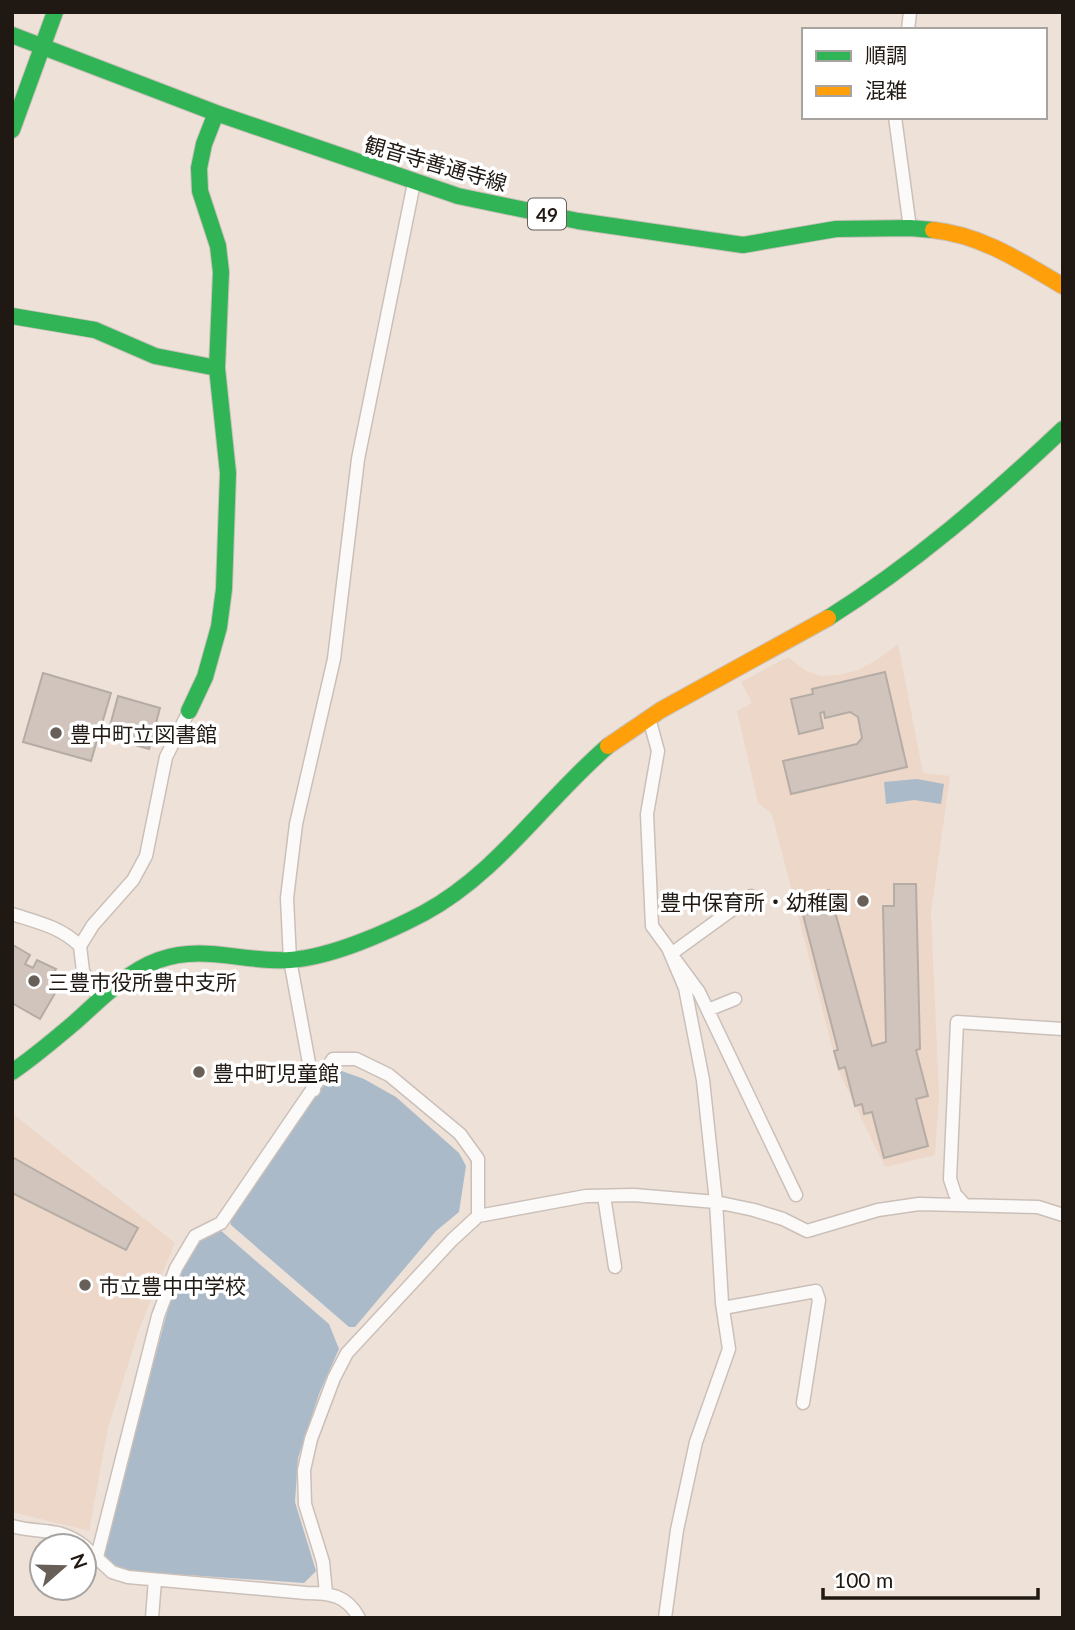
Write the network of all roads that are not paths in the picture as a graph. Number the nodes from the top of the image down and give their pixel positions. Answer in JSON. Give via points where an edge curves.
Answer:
{"nodes":[{"id":1,"x":55,"y":12,"type":"edge"},
{"id":2,"x":12,"y":35,"type":"edge"},
{"id":3,"x":43,"y":46,"type":"junction"},
{"id":4,"x":216,"y":113,"type":"junction"},
{"id":5,"x":895,"y":119,"type":"edge"},
{"id":6,"x":12,"y":130,"type":"edge"},
{"id":7,"x":414,"y":183,"type":"junction"},
{"id":8,"x":910,"y":228,"type":"junction"},
{"id":9,"x":1063,"y":286,"type":"edge"},
{"id":10,"x":12,"y":316,"type":"edge"},
{"id":11,"x":216,"y":368,"type":"junction"},
{"id":12,"x":1063,"y":429,"type":"edge"},
{"id":13,"x":189,"y":711,"type":"joint"},
{"id":14,"x":649,"y":718,"type":"junction"},
{"id":15,"x":751,"y":895,"type":"dead end"},
{"id":16,"x":12,"y":914,"type":"edge"},
{"id":17,"x":80,"y":946,"type":"junction"},
{"id":18,"x":671,"y":954,"type":"junction"},
{"id":19,"x":290,"y":960,"type":"junction"},
{"id":20,"x":734,"y":999,"type":"dead end"},
{"id":21,"x":100,"y":1000,"type":"junction"},
{"id":22,"x":708,"y":1010,"type":"junction"},
{"id":23,"x":1063,"y":1029,"type":"edge"},
{"id":24,"x":12,"y":1072,"type":"edge"},
{"id":25,"x":314,"y":1090,"type":"junction"},
{"id":26,"x":796,"y":1195,"type":"dead end"},
{"id":27,"x":604,"y":1196,"type":"junction"},
{"id":28,"x":716,"y":1202,"type":"junction"},
{"id":29,"x":964,"y":1204,"type":"junction"},
{"id":30,"x":1063,"y":1215,"type":"edge"},
{"id":31,"x":478,"y":1216,"type":"junction"},
{"id":32,"x":615,"y":1267,"type":"dead end"},
{"id":33,"x":723,"y":1308,"type":"junction"},
{"id":34,"x":803,"y":1403,"type":"dead end"},
{"id":35,"x":12,"y":1526,"type":"edge"},
{"id":36,"x":58,"y":1532,"type":"edge"},
{"id":37,"x":98,"y":1553,"type":"edge"},
{"id":38,"x":98,"y":1558,"type":"edge"},
{"id":39,"x":155,"y":1580,"type":"junction"},
{"id":40,"x":326,"y":1593,"type":"junction"},
{"id":41,"x":152,"y":1618,"type":"edge"},
{"id":42,"x":359,"y":1618,"type":"edge"},
{"id":43,"x":665,"y":1618,"type":"edge"}],
"edges":[{"from":1,"to":3,"type":"street"},
{"from":2,"to":3,"type":"street","name":"観音寺善通寺線","number":"49"},
{"from":3,"to":4,"type":"street","name":"観音寺善通寺線","number":"49"},
{"from":3,"to":6,"type":"street"},
{"from":4,"to":7,"type":"street","name":"観音寺善通寺線","number":"49"},
{"from":4,"to":11,"type":"street","via":[[199,168],[200,191],[218,246],[221,272]]},
{"from":5,"to":8,"type":"street"},
{"from":7,"to":8,"type":"street","name":"観音寺善通寺線","number":"49","via":[[578,221],[743,245],[835,229]]},
{"from":7,"to":19,"type":"street","via":[[358,459],[334,659],[296,824],[287,898]]},
{"from":8,"to":9,"type":"street","name":"観音寺善通寺線","number":"49","via":[[951,232],[993,246]]},
{"from":10,"to":11,"type":"street","via":[[95,330],[155,356]]},
{"from":11,"to":13,"type":"street","via":[[228,473],[224,589],[205,677]]},
{"from":12,"to":14,"type":"street","via":[[1011,479],[884,583]]},
{"from":13,"to":17,"type":"street","via":[[166,757],[146,856],[133,880]]},
{"from":14,"to":18,"type":"street","via":[[658,751],[647,814],[652,926]]},
{"from":14,"to":19,"type":"street","via":[[601,753],[455,894],[340,947]]},
{"from":15,"to":18,"type":"street"},
{"from":16,"to":17,"type":"street","via":[[68,934]]},
{"from":17,"to":21,"type":"street","via":[[83,971]]},
{"from":18,"to":22,"type":"street"},
{"from":18,"to":28,"type":"street","via":[[685,988],[703,1080]]},
{"from":19,"to":21,"type":"street","via":[[205,951],[181,954],[135,971]]},
{"from":19,"to":25,"type":"street"},
{"from":20,"to":22,"type":"street"},
{"from":21,"to":24,"type":"street"},
{"from":22,"to":26,"type":"street"},
{"from":23,"to":29,"type":"street","via":[[957,1022],[950,1179]]},
{"from":25,"to":31,"type":"street","via":[[333,1059],[356,1059],[389,1075],[460,1134],[478,1158]]},
{"from":25,"to":37,"type":"street","via":[[221,1223],[195,1236],[176,1268],[158,1316]]},
{"from":27,"to":28,"type":"street"},
{"from":27,"to":31,"type":"street"},
{"from":27,"to":32,"type":"street"},
{"from":28,"to":29,"type":"street","via":[[783,1219],[807,1231],[878,1210],[919,1203]]},
{"from":28,"to":33,"type":"street"},
{"from":29,"to":30,"type":"street","via":[[1038,1207]]},
{"from":31,"to":40,"type":"street","via":[[347,1353],[334,1378],[304,1470],[305,1504],[323,1562]]},
{"from":33,"to":34,"type":"street","via":[[816,1291],[819,1300]]},
{"from":33,"to":43,"type":"street","via":[[729,1349],[695,1442]]},
{"from":35,"to":36,"type":"street"},
{"from":38,"to":39,"type":"street","via":[[112,1572]]},
{"from":39,"to":40,"type":"street"},
{"from":39,"to":41,"type":"street"},
{"from":40,"to":42,"type":"street","via":[[339,1596]]}]}
